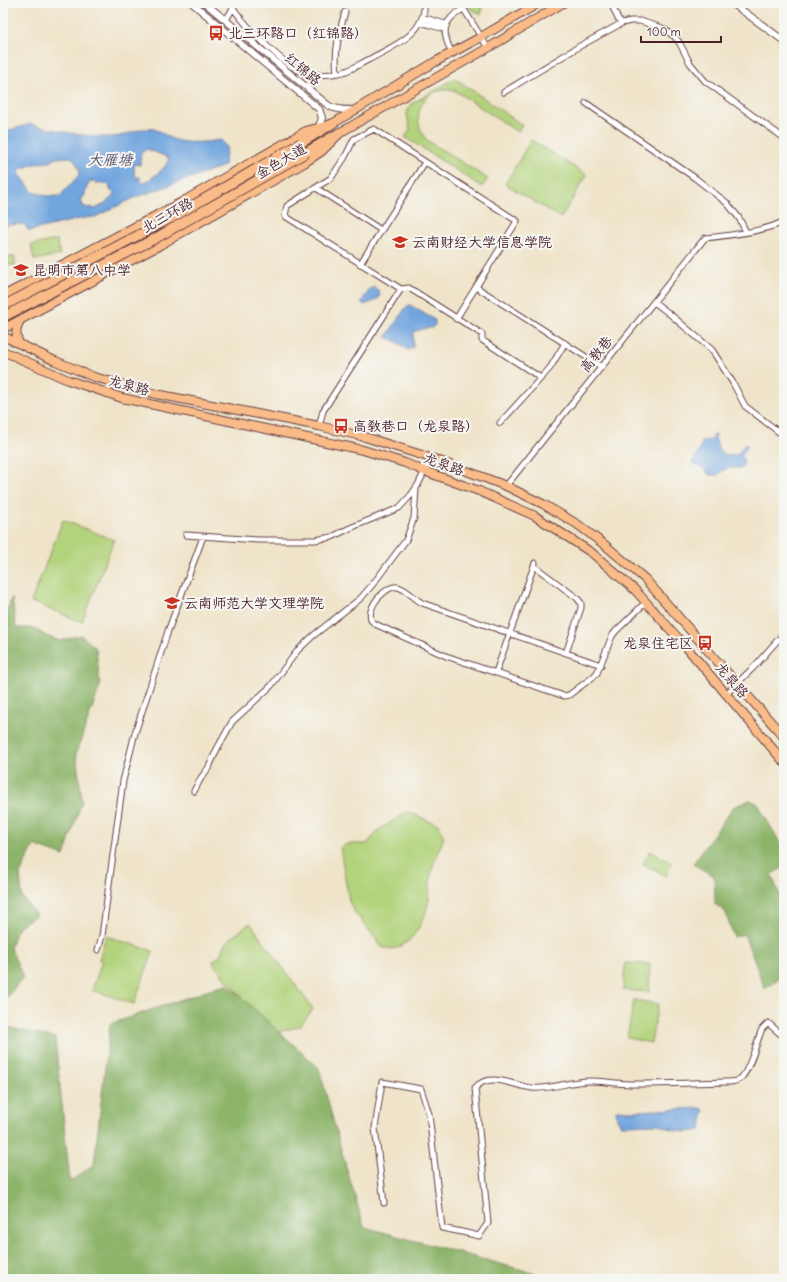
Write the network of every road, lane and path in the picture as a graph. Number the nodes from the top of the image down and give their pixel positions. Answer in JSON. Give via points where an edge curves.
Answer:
{"nodes":[{"id":1,"x":192,"y":3,"type":"edge"},
{"id":2,"x":206,"y":3,"type":"edge"},
{"id":3,"x":236,"y":3,"type":"edge"},
{"id":4,"x":424,"y":3,"type":"edge"},
{"id":5,"x":460,"y":3,"type":"edge"},
{"id":6,"x":539,"y":3,"type":"edge"},
{"id":7,"x":563,"y":3,"type":"edge"},
{"id":8,"x":611,"y":3,"type":"edge"},
{"id":9,"x":732,"y":3,"type":"edge"},
{"id":10,"x":233,"y":8,"type":"junction"},
{"id":11,"x":463,"y":9,"type":"junction"},
{"id":12,"x":345,"y":12,"type":"dead end"},
{"id":13,"x":226,"y":20,"type":"junction"},
{"id":14,"x":421,"y":20,"type":"junction"},
{"id":15,"x":622,"y":23,"type":"junction"},
{"id":16,"x":445,"y":26,"type":"junction"},
{"id":17,"x":481,"y":37,"type":"junction"},
{"id":18,"x":784,"y":41,"type":"edge"},
{"id":19,"x":488,"y":48,"type":"junction"},
{"id":20,"x":452,"y":53,"type":"junction"},
{"id":21,"x":336,"y":73,"type":"junction"},
{"id":22,"x":504,"y":92,"type":"dead end"},
{"id":23,"x":586,"y":103,"type":"dead end"},
{"id":24,"x":354,"y":110,"type":"junction"},
{"id":25,"x":332,"y":124,"type":"junction"},
{"id":26,"x":320,"y":126,"type":"junction"},
{"id":27,"x":341,"y":132,"type":"junction"},
{"id":28,"x":313,"y":135,"type":"junction"},
{"id":29,"x":784,"y":138,"type":"edge"},
{"id":30,"x":425,"y":162,"type":"junction"},
{"id":31,"x":316,"y":188,"type":"junction"},
{"id":32,"x":784,"y":221,"type":"edge"},
{"id":33,"x":381,"y":230,"type":"junction"},
{"id":34,"x":746,"y":232,"type":"junction"},
{"id":35,"x":360,"y":264,"type":"junction"},
{"id":36,"x":32,"y":281,"type":"junction"},
{"id":37,"x":476,"y":287,"type":"junction"},
{"id":38,"x":401,"y":289,"type":"junction"},
{"id":39,"x":3,"y":296,"type":"edge"},
{"id":40,"x":654,"y":302,"type":"junction"},
{"id":41,"x":45,"y":305,"type":"junction"},
{"id":42,"x":3,"y":306,"type":"edge"},
{"id":43,"x":3,"y":317,"type":"edge"},
{"id":44,"x":456,"y":319,"type":"junction"},
{"id":45,"x":20,"y":320,"type":"junction"},
{"id":46,"x":3,"y":328,"type":"edge"},
{"id":47,"x":3,"y":336,"type":"edge"},
{"id":48,"x":19,"y":343,"type":"junction"},
{"id":49,"x":565,"y":343,"type":"junction"},
{"id":50,"x":3,"y":352,"type":"edge"},
{"id":51,"x":602,"y":366,"type":"junction"},
{"id":52,"x":541,"y":378,"type":"junction"},
{"id":53,"x":500,"y":423,"type":"dead end"},
{"id":54,"x":319,"y":426,"type":"junction"},
{"id":55,"x":784,"y":436,"type":"edge"},
{"id":56,"x":430,"y":458,"type":"junction"},
{"id":57,"x":424,"y":471,"type":"junction"},
{"id":58,"x":506,"y":486,"type":"junction"},
{"id":59,"x":416,"y":489,"type":"junction"},
{"id":60,"x":186,"y":535,"type":"dead end"},
{"id":61,"x":203,"y":537,"type":"junction"},
{"id":62,"x":646,"y":602,"type":"junction"},
{"id":63,"x":510,"y":633,"type":"junction"},
{"id":64,"x":784,"y":633,"type":"edge"},
{"id":65,"x":566,"y":653,"type":"junction"},
{"id":66,"x":601,"y":665,"type":"junction"},
{"id":67,"x":496,"y":672,"type":"junction"},
{"id":68,"x":738,"y":683,"type":"junction"},
{"id":69,"x":726,"y":694,"type":"junction"},
{"id":70,"x":784,"y":737,"type":"edge"},
{"id":71,"x":784,"y":762,"type":"edge"},
{"id":72,"x":194,"y":791,"type":"dead end"},
{"id":73,"x":98,"y":950,"type":"dead end"},
{"id":74,"x":784,"y":1038,"type":"edge"},
{"id":75,"x":384,"y":1203,"type":"dead end"}],
"edges":[{"from":1,"to":26,"type":"street","name":"红锦路","via":[[319,109],[322,118]]},
{"from":2,"to":13,"type":"street","name":"红锦路"},
{"from":3,"to":10,"type":"street"},
{"from":4,"to":14,"type":"street"},
{"from":5,"to":11,"type":"street"},
{"from":6,"to":17,"type":"main road","name":"金色大道"},
{"from":7,"to":19,"type":"main road","name":"金色大道"},
{"from":8,"to":15,"type":"street"},
{"from":9,"to":18,"type":"street"},
{"from":10,"to":13,"type":"street"},
{"from":10,"to":21,"type":"street","via":[[277,55],[299,71]]},
{"from":11,"to":16,"type":"street","via":[[453,15]]},
{"from":11,"to":17,"type":"street"},
{"from":12,"to":21,"type":"street","via":[[335,58]]},
{"from":13,"to":24,"type":"street","name":"红锦路","via":[[328,106]]},
{"from":14,"to":16,"type":"street"},
{"from":14,"to":21,"type":"street","via":[[396,46],[341,73]]},
{"from":15,"to":22,"type":"street"},
{"from":15,"to":29,"type":"street","via":[[640,21],[662,28],[674,36],[680,42],[690,63],[705,81]]},
{"from":16,"to":20,"type":"street","via":[[447,44]]},
{"from":17,"to":19,"type":"street"},
{"from":17,"to":20,"type":"main road","name":"金色大道"},
{"from":19,"to":27,"type":"main road","name":"金色大道"},
{"from":20,"to":24,"type":"main road","name":"金色大道"},
{"from":23,"to":34,"type":"street","via":[[727,203]]},
{"from":24,"to":25,"type":"main road","name":"金色大道"},
{"from":25,"to":26,"type":"main road","name":"金色大道"},
{"from":25,"to":28,"type":"highway","name":"北三环路"},
{"from":26,"to":28,"type":"street"},
{"from":26,"to":36,"type":"main road","name":"金色大道","via":[[306,131],[180,203]]},
{"from":27,"to":41,"type":"main road","name":"金色大道","via":[[322,151],[304,163],[160,245]]},
{"from":27,"to":43,"type":"highway","name":"北三环路","bridge":true,"via":[[156,238]]},
{"from":28,"to":42,"type":"highway","name":"北三环路","bridge":true,"via":[[167,220]]},
{"from":30,"to":31,"type":"street","via":[[374,129],[354,139],[331,178]]},
{"from":30,"to":33,"type":"street"},
{"from":30,"to":37,"type":"street","via":[[516,221]]},
{"from":31,"to":33,"type":"street"},
{"from":31,"to":35,"type":"street","via":[[287,206],[285,216]]},
{"from":32,"to":34,"type":"street"},
{"from":33,"to":35,"type":"street"},
{"from":34,"to":40,"type":"street","name":"高教巷","via":[[705,238]]},
{"from":35,"to":38,"type":"street"},
{"from":36,"to":39,"type":"main road","name":"金色大道"},
{"from":36,"to":41,"type":"main road","via":[[28,289],[30,298],[36,304]]},
{"from":37,"to":44,"type":"street"},
{"from":37,"to":49,"type":"street"},
{"from":38,"to":44,"type":"street","via":[[409,288]]},
{"from":38,"to":54,"type":"street","via":[[323,411]]},
{"from":40,"to":51,"type":"street","name":"高教巷"},
{"from":40,"to":55,"type":"street","via":[[712,350],[745,406]]},
{"from":41,"to":45,"type":"main road","name":"金色大道"},
{"from":44,"to":52,"type":"street","via":[[482,334],[482,340]]},
{"from":45,"to":46,"type":"main road","name":"金色大道"},
{"from":45,"to":48,"type":"main road","via":[[16,328]]},
{"from":47,"to":48,"type":"main road","name":"龙泉路"},
{"from":48,"to":54,"type":"main road","name":"龙泉路","via":[[94,377],[156,394]]},
{"from":49,"to":51,"type":"street"},
{"from":49,"to":52,"type":"street"},
{"from":50,"to":57,"type":"main road","name":"龙泉路","via":[[68,380],[122,398],[363,450]]},
{"from":51,"to":58,"type":"street","name":"高教巷"},
{"from":52,"to":53,"type":"street"},
{"from":54,"to":56,"type":"main road","name":"龙泉路","via":[[365,437]]},
{"from":56,"to":57,"type":"street"},
{"from":56,"to":58,"type":"main road","name":"龙泉路"},
{"from":57,"to":59,"type":"street"},
{"from":57,"to":62,"type":"main road","name":"龙泉路","via":[[479,491],[535,516],[592,553],[616,572]]},
{"from":58,"to":68,"type":"main road","name":"龙泉路","via":[[543,504],[605,544],[657,591]]},
{"from":59,"to":61,"type":"street","via":[[399,508],[332,537],[315,540]]},
{"from":59,"to":72,"type":"street","via":[[414,518],[406,540],[361,598],[314,634],[298,650],[271,686],[232,722]]},
{"from":60,"to":61,"type":"street"},
{"from":61,"to":73,"type":"street","via":[[168,631],[135,733],[123,781]]},
{"from":62,"to":66,"type":"street","via":[[612,636]]},
{"from":62,"to":69,"type":"main road","name":"龙泉路"},
{"from":63,"to":65,"type":"street"},
{"from":63,"to":65,"type":"street","via":[[535,565],[581,602]]},
{"from":63,"to":67,"type":"street"},
{"from":63,"to":67,"type":"street","via":[[422,603],[398,587],[388,588],[371,609],[371,620],[375,624],[446,656]]},
{"from":64,"to":68,"type":"street"},
{"from":65,"to":66,"type":"street"},
{"from":66,"to":67,"type":"street","via":[[593,678],[569,695],[560,695]]},
{"from":68,"to":69,"type":"street"},
{"from":68,"to":70,"type":"main road","name":"龙泉路"},
{"from":69,"to":71,"type":"main road","name":"龙泉路"},
{"from":74,"to":75,"type":"street","via":[[768,1023],[762,1029],[742,1078],[736,1081],[633,1084],[589,1081],[534,1088],[493,1080],[478,1084],[474,1088],[488,1224],[479,1236],[442,1228],[429,1114],[421,1089],[382,1082],[375,1128]]}]}
